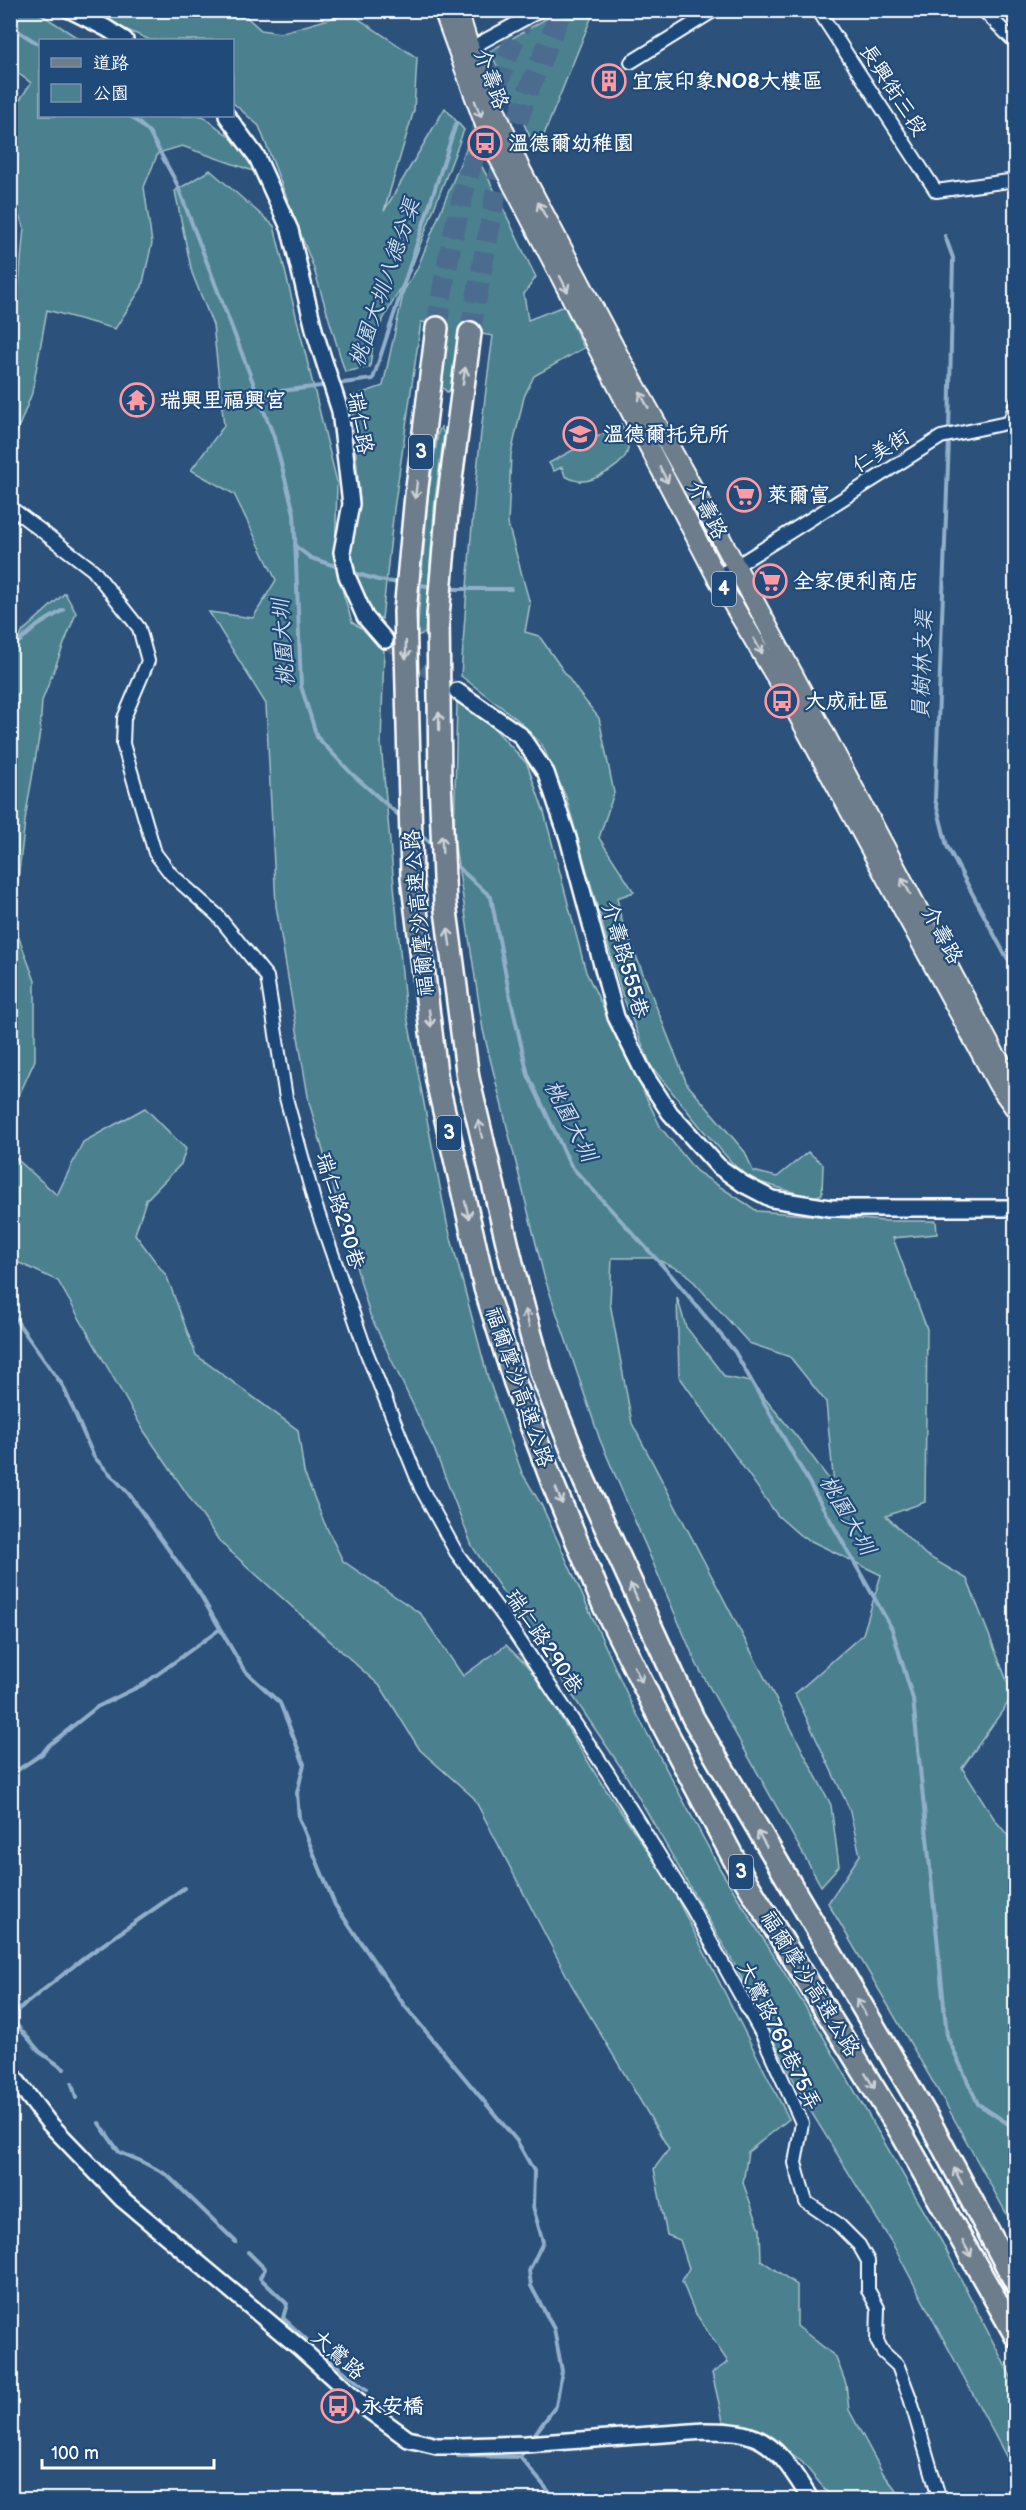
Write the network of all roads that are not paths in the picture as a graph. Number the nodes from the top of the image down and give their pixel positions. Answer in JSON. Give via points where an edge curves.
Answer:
{"nodes":[{"id":1,"x":70,"y":10,"type":"edge"},
{"id":2,"x":443,"y":10,"type":"edge"},
{"id":3,"x":458,"y":10,"type":"edge"},
{"id":4,"x":541,"y":10,"type":"edge"},
{"id":5,"x":715,"y":10,"type":"edge"},
{"id":6,"x":818,"y":10,"type":"edge"},
{"id":7,"x":982,"y":10,"type":"edge"},
{"id":8,"x":122,"y":39,"type":"edge"},
{"id":9,"x":1016,"y":43,"type":"edge"},
{"id":10,"x":464,"y":52,"type":"junction"},
{"id":11,"x":631,"y":62,"type":"dead end"},
{"id":12,"x":228,"y":117,"type":"edge"},
{"id":13,"x":1016,"y":180,"type":"edge"},
{"id":14,"x":437,"y":328,"type":"tunnel mouth"},
{"id":15,"x":470,"y":333,"type":"tunnel mouth"},
{"id":16,"x":1016,"y":403,"type":"edge"},
{"id":17,"x":428,"y":404,"type":"junction"},
{"id":18,"x":460,"y":410,"type":"junction"},
{"id":19,"x":1013,"y":421,"type":"edge"},
{"id":20,"x":10,"y":507,"type":"edge"},
{"id":21,"x":736,"y":566,"type":"junction"},
{"id":22,"x":716,"y":576,"type":"junction"},
{"id":23,"x":385,"y":640,"type":"tunnel mouth"},
{"id":24,"x":457,"y":691,"type":"tunnel mouth"},
{"id":25,"x":1016,"y":1084,"type":"edge"},
{"id":26,"x":1016,"y":1110,"type":"edge"},
{"id":27,"x":1016,"y":1208,"type":"edge"},
{"id":28,"x":711,"y":1942,"type":"joint"},
{"id":29,"x":10,"y":2072,"type":"edge"},
{"id":30,"x":1016,"y":2283,"type":"edge"},
{"id":31,"x":1016,"y":2336,"type":"edge"},
{"id":32,"x":811,"y":2499,"type":"edge"},
{"id":33,"x":940,"y":2499,"type":"edge"}],
"edges":[{"from":1,"to":8,"type":"street"},
{"from":2,"to":10,"type":"main road","name":"介壽路","number":"4"},
{"from":3,"to":10,"type":"main road","name":"介壽路","number":"4"},
{"from":4,"to":10,"type":"street"},
{"from":5,"to":11,"type":"street"},
{"from":6,"to":13,"type":"street","name":"長興街三段","via":[[936,191]]},
{"from":7,"to":9,"type":"street"},
{"from":21,"to":10,"type":"main road","name":"介壽路","number":"4","one_way":true,"via":[[618,354]]},
{"from":10,"to":22,"type":"main road","name":"介壽路","number":"4","one_way":true,"via":[[493,147]]},
{"from":12,"to":23,"type":"street","name":"瑞仁路","via":[[257,157],[290,230],[315,333],[340,411],[351,504],[342,552],[347,576],[365,617]]},
{"from":14,"to":17,"type":"highway","name":"福爾摩沙高速公路","number":"3"},
{"from":18,"to":15,"type":"highway","name":"福爾摩沙高速公路","number":"3","one_way":true},
{"from":16,"to":19,"type":"street"},
{"from":17,"to":18,"type":"highway"},
{"from":17,"to":31,"type":"highway","name":"福爾摩沙高速公路","number":"3","one_way":true,"via":[[405,612],[412,877],[437,1081],[485,1288],[515,1383],[604,1606],[665,1729],[745,1880],[903,2134]]},
{"from":30,"to":18,"type":"highway","name":"福爾摩沙高速公路","number":"3","one_way":true,"via":[[927,2117],[693,1718],[584,1480],[542,1375],[468,1077],[445,903],[438,616]]},
{"from":19,"to":21,"type":"street","name":"仁美街","via":[[949,436]]},
{"from":20,"to":28,"type":"street","name":"瑞仁路290巷","via":[[93,570],[139,628],[148,661],[124,718],[123,744],[155,853],[171,874],[217,915],[267,977],[286,1098],[315,1204],[366,1351],[421,1488],[456,1552],[608,1773]]},
{"from":21,"to":22,"type":"street","name":"仁美街"},
{"from":25,"to":21,"type":"main road","name":"介壽路","number":"4","one_way":true,"via":[[995,1054]]},
{"from":22,"to":26,"type":"main road","name":"介壽路","number":"4","one_way":true,"via":[[794,708],[998,1085]]},
{"from":24,"to":27,"type":"street","name":"介壽路555巷","via":[[520,735],[546,773],[568,838],[616,1017],[646,1077],[670,1113],[718,1166],[772,1199],[830,1208]]},
{"from":28,"to":33,"type":"street","name":"大鶯路769巷75弄","via":[[762,2034],[802,2123],[795,2163],[806,2202],[837,2223],[859,2245],[868,2261],[868,2290],[878,2308],[877,2341],[897,2366],[910,2397]]},
{"from":29,"to":32,"type":"street","name":"大鶯路","via":[[50,2123],[122,2199],[408,2439],[437,2446],[547,2443],[705,2430],[730,2432],[756,2438],[783,2459]]}]}
